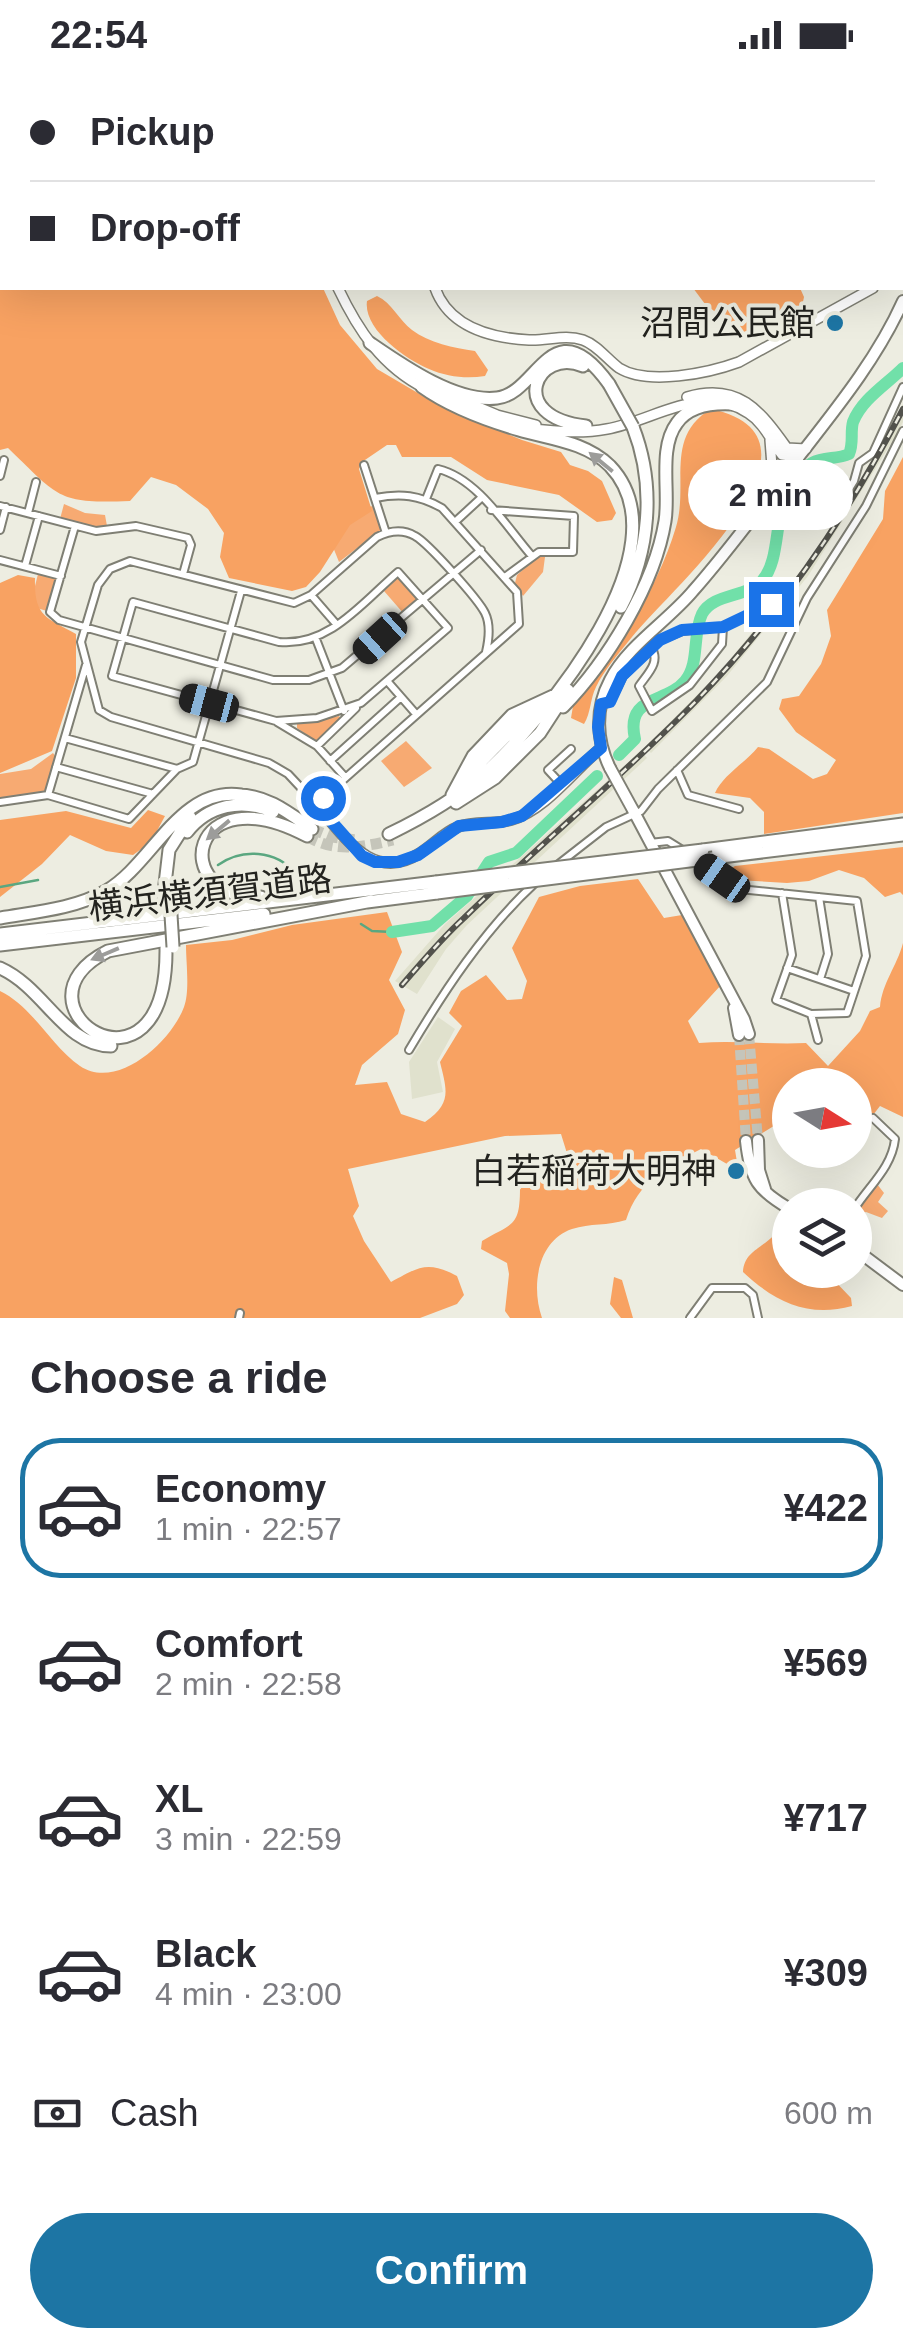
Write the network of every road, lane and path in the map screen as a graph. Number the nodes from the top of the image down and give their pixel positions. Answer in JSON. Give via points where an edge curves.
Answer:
{"nodes":[{"id":1,"x":339,"y":290,"type":"edge"},
{"id":2,"x":436,"y":290,"type":"edge"},
{"id":3,"x":869,"y":290,"type":"edge"},
{"id":4,"x":903,"y":301,"type":"edge"},
{"id":5,"x":370,"y":344,"type":"junction"},
{"id":6,"x":606,"y":386,"type":"junction"},
{"id":7,"x":422,"y":387,"type":"junction"},
{"id":8,"x":903,"y":387,"type":"edge"},
{"id":9,"x":732,"y":404,"type":"junction"},
{"id":10,"x":586,"y":426,"type":"junction"},
{"id":11,"x":630,"y":428,"type":"junction"},
{"id":12,"x":903,"y":431,"type":"edge"},
{"id":13,"x":773,"y":434,"type":"junction"},
{"id":14,"x":802,"y":453,"type":"junction"},
{"id":15,"x":782,"y":455,"type":"junction"},
{"id":16,"x":4,"y":460,"type":"dead end"},
{"id":17,"x":364,"y":465,"type":"dead end"},
{"id":18,"x":0,"y":476,"type":"edge"},
{"id":19,"x":783,"y":478,"type":"junction"},
{"id":20,"x":814,"y":480,"type":"dead end"},
{"id":21,"x":36,"y":482,"type":"dead end"},
{"id":22,"x":777,"y":492,"type":"junction"},
{"id":23,"x":376,"y":498,"type":"junction"},
{"id":24,"x":481,"y":498,"type":"junction"},
{"id":25,"x":426,"y":499,"type":"junction"},
{"id":26,"x":762,"y":506,"type":"junction"},
{"id":27,"x":3,"y":507,"type":"edge"},
{"id":28,"x":491,"y":510,"type":"junction"},
{"id":29,"x":28,"y":514,"type":"junction"},
{"id":30,"x":39,"y":516,"type":"junction"},
{"id":31,"x":827,"y":516,"type":"junction"},
{"id":32,"x":456,"y":521,"type":"junction"},
{"id":33,"x":75,"y":526,"type":"junction"},
{"id":34,"x":0,"y":530,"type":"edge"},
{"id":35,"x":386,"y":533,"type":"junction"},
{"id":36,"x":481,"y":550,"type":"junction"},
{"id":37,"x":531,"y":555,"type":"junction"},
{"id":38,"x":0,"y":560,"type":"edge"},
{"id":39,"x":25,"y":566,"type":"junction"},
{"id":40,"x":183,"y":574,"type":"junction"},
{"id":41,"x":452,"y":574,"type":"junction"},
{"id":42,"x":61,"y":576,"type":"junction"},
{"id":43,"x":505,"y":578,"type":"junction"},
{"id":44,"x":241,"y":591,"type":"junction"},
{"id":45,"x":619,"y":593,"type":"junction"},
{"id":46,"x":310,"y":595,"type":"junction"},
{"id":47,"x":423,"y":600,"type":"junction"},
{"id":48,"x":771,"y":604,"type":"dead end"},
{"id":49,"x":338,"y":625,"type":"junction"},
{"id":50,"x":723,"y":627,"type":"junction"},
{"id":51,"x":85,"y":628,"type":"junction"},
{"id":52,"x":230,"y":629,"type":"junction"},
{"id":53,"x":122,"y":638,"type":"junction"},
{"id":54,"x":316,"y":639,"type":"junction"},
{"id":55,"x":651,"y":647,"type":"junction"},
{"id":56,"x":486,"y":652,"type":"junction"},
{"id":57,"x":86,"y":663,"type":"junction"},
{"id":58,"x":220,"y":666,"type":"junction"},
{"id":59,"x":330,"y":675,"type":"junction"},
{"id":60,"x":388,"y":682,"type":"junction"},
{"id":61,"x":401,"y":697,"type":"junction"},
{"id":62,"x":552,"y":698,"type":"junction"},
{"id":63,"x":209,"y":703,"type":"junction"},
{"id":64,"x":361,"y":704,"type":"junction"},
{"id":65,"x":601,"y":704,"type":"junction"},
{"id":66,"x":344,"y":711,"type":"junction"},
{"id":67,"x":539,"y":713,"type":"junction"},
{"id":68,"x":416,"y":714,"type":"junction"},
{"id":69,"x":276,"y":721,"type":"junction"},
{"id":70,"x":65,"y":738,"type":"junction"},
{"id":71,"x":198,"y":742,"type":"junction"},
{"id":72,"x":317,"y":746,"type":"junction"},
{"id":73,"x":571,"y":748,"type":"dead end"},
{"id":74,"x":601,"y":748,"type":"junction"},
{"id":75,"x":330,"y":760,"type":"junction"},
{"id":76,"x":56,"y":766,"type":"junction"},
{"id":77,"x":176,"y":769,"type":"junction"},
{"id":78,"x":677,"y":770,"type":"junction"},
{"id":79,"x":345,"y":777,"type":"junction"},
{"id":80,"x":561,"y":784,"type":"junction"},
{"id":81,"x":459,"y":793,"type":"junction"},
{"id":82,"x":153,"y":794,"type":"junction"},
{"id":83,"x":48,"y":795,"type":"junction"},
{"id":84,"x":241,"y":795,"type":"junction"},
{"id":85,"x":0,"y":802,"type":"edge"},
{"id":86,"x":316,"y":804,"type":"junction"},
{"id":87,"x":740,"y":809,"type":"dead end"},
{"id":88,"x":634,"y":813,"type":"junction"},
{"id":89,"x":903,"y":824,"type":"edge"},
{"id":90,"x":305,"y":831,"type":"junction"},
{"id":91,"x":903,"y":835,"type":"edge"},
{"id":92,"x":391,"y":837,"type":"tunnel mouth"},
{"id":93,"x":650,"y":843,"type":"junction"},
{"id":94,"x":708,"y":854,"type":"junction"},
{"id":95,"x":437,"y":888,"type":"junction"},
{"id":96,"x":782,"y":893,"type":"junction"},
{"id":97,"x":819,"y":897,"type":"junction"},
{"id":98,"x":167,"y":900,"type":"junction"},
{"id":99,"x":372,"y":901,"type":"junction"},
{"id":100,"x":0,"y":918,"type":"edge"},
{"id":101,"x":0,"y":934,"type":"edge"},
{"id":102,"x":0,"y":945,"type":"edge"},
{"id":103,"x":169,"y":948,"type":"junction"},
{"id":104,"x":0,"y":968,"type":"edge"},
{"id":105,"x":787,"y":968,"type":"junction"},
{"id":106,"x":820,"y":980,"type":"junction"},
{"id":107,"x":854,"y":991,"type":"junction"},
{"id":108,"x":812,"y":1014,"type":"junction"},
{"id":109,"x":744,"y":1035,"type":"tunnel mouth"},
{"id":110,"x":818,"y":1040,"type":"dead end"},
{"id":111,"x":408,"y":1050,"type":"dead end"},
{"id":112,"x":873,"y":1118,"type":"dead end"},
{"id":113,"x":752,"y":1140,"type":"tunnel mouth"},
{"id":114,"x":870,"y":1188,"type":"edge"},
{"id":115,"x":772,"y":1199,"type":"edge"},
{"id":116,"x":872,"y":1261,"type":"edge"},
{"id":117,"x":903,"y":1284,"type":"edge"},
{"id":118,"x":690,"y":1318,"type":"edge"},
{"id":119,"x":758,"y":1318,"type":"edge"}],
"edges":[{"from":1,"to":5,"type":"street"},
{"from":2,"to":3,"type":"street","via":[[463,324],[516,338],[583,340],[630,373],[661,377],[740,362]]},
{"from":4,"to":14,"type":"main road","via":[[869,364]]},
{"from":5,"to":6,"type":"highway","via":[[418,376],[485,398],[508,396],[558,354],[590,362]]},
{"from":5,"to":7,"type":"street"},
{"from":5,"to":10,"type":"street","via":[[415,379],[482,409],[533,425]]},
{"from":6,"to":10,"type":"highway","via":[[574,362],[556,364],[539,379],[537,397],[546,414]]},
{"from":6,"to":11,"type":"highway","bridge":true},
{"from":7,"to":9,"type":"street","via":[[499,420],[562,432],[627,424],[702,399]]},
{"from":45,"to":7,"type":"highway","one_way":true,"via":[[630,518],[626,494],[608,465],[584,449],[497,423]]},
{"from":8,"to":31,"type":"street","via":[[873,453],[858,463],[854,481]]},
{"from":9,"to":13,"type":"street"},
{"from":9,"to":67,"type":"highway","via":[[700,407],[677,422],[668,448],[664,528],[648,576],[597,666]]},
{"from":10,"to":13,"type":"street","via":[[714,393],[747,402]]},
{"from":11,"to":45,"type":"highway","via":[[641,515]]},
{"from":11,"to":67,"type":"highway","via":[[647,488],[640,558],[618,612]]},
{"from":12,"to":78,"type":"street","via":[[767,682]]},
{"from":13,"to":14,"type":"street"},
{"from":13,"to":15,"type":"street"},
{"from":13,"to":26,"type":"street"},
{"from":14,"to":15,"type":"street"},
{"from":14,"to":19,"type":"main road"},
{"from":15,"to":19,"type":"street"},
{"from":16,"to":18,"type":"street"},
{"from":17,"to":23,"type":"street"},
{"from":19,"to":22,"type":"main road"},
{"from":20,"to":31,"type":"street"},
{"from":21,"to":29,"type":"street"},
{"from":22,"to":26,"type":"main road"},
{"from":22,"to":31,"type":"street"},
{"from":23,"to":25,"type":"street"},
{"from":23,"to":35,"type":"street"},
{"from":24,"to":25,"type":"street","via":[[438,468]]},
{"from":24,"to":28,"type":"street"},
{"from":24,"to":32,"type":"street"},
{"from":25,"to":32,"type":"street"},
{"from":26,"to":65,"type":"main road","via":[[678,608],[618,666]]},
{"from":27,"to":29,"type":"street"},
{"from":27,"to":34,"type":"street"},
{"from":28,"to":37,"type":"street"},
{"from":28,"to":37,"type":"street","via":[[574,516],[573,552]]},
{"from":29,"to":30,"type":"street"},
{"from":30,"to":33,"type":"street"},
{"from":30,"to":39,"type":"street"},
{"from":32,"to":36,"type":"street"},
{"from":33,"to":40,"type":"street","via":[[150,527],[188,538]]},
{"from":33,"to":42,"type":"street"},
{"from":35,"to":41,"type":"street","via":[[415,536]]},
{"from":35,"to":46,"type":"street"},
{"from":36,"to":41,"type":"street"},
{"from":36,"to":43,"type":"street"},
{"from":37,"to":43,"type":"street"},
{"from":38,"to":39,"type":"street"},
{"from":39,"to":42,"type":"street"},
{"from":40,"to":44,"type":"street"},
{"from":40,"to":51,"type":"street","via":[[120,563],[98,585]]},
{"from":41,"to":47,"type":"street"},
{"from":41,"to":56,"type":"street","via":[[485,613]]},
{"from":42,"to":51,"type":"street","via":[[50,612]]},
{"from":43,"to":56,"type":"street","via":[[517,592],[519,624]]},
{"from":44,"to":46,"type":"street","via":[[294,603]]},
{"from":44,"to":52,"type":"street"},
{"from":45,"to":62,"type":"highway"},
{"from":46,"to":49,"type":"street"},
{"from":47,"to":49,"type":"street","via":[[398,572]]},
{"from":47,"to":59,"type":"street"},
{"from":47,"to":60,"type":"street","via":[[448,628]]},
{"from":48,"to":50,"type":"street"},
{"from":49,"to":54,"type":"street"},
{"from":50,"to":55,"type":"street","via":[[682,630]]},
{"from":50,"to":55,"type":"street","via":[[722,644],[690,685],[652,710],[639,686],[656,659]]},
{"from":51,"to":53,"type":"street"},
{"from":51,"to":57,"type":"street"},
{"from":52,"to":53,"type":"street","via":[[133,602]]},
{"from":52,"to":54,"type":"street","via":[[279,642]]},
{"from":52,"to":58,"type":"street"},
{"from":53,"to":58,"type":"street"},
{"from":53,"to":63,"type":"street","via":[[112,676]]},
{"from":54,"to":59,"type":"street"},
{"from":55,"to":65,"type":"street","via":[[622,676],[610,702]]},
{"from":56,"to":68,"type":"street"},
{"from":57,"to":70,"type":"street"},
{"from":57,"to":71,"type":"street","via":[[104,714]]},
{"from":58,"to":59,"type":"street","via":[[290,682]]},
{"from":58,"to":63,"type":"street"},
{"from":59,"to":66,"type":"street"},
{"from":60,"to":61,"type":"street"},
{"from":60,"to":64,"type":"street"},
{"from":61,"to":68,"type":"street"},
{"from":61,"to":75,"type":"street"},
{"from":62,"to":67,"type":"highway"},
{"from":62,"to":81,"type":"highway","via":[[526,716]]},
{"from":63,"to":69,"type":"street"},
{"from":63,"to":71,"type":"street"},
{"from":64,"to":66,"type":"street"},
{"from":64,"to":72,"type":"street"},
{"from":65,"to":74,"type":"main road"},
{"from":66,"to":69,"type":"street"},
{"from":67,"to":81,"type":"highway"},
{"from":67,"to":81,"type":"highway","via":[[512,714],[465,771]]},
{"from":68,"to":79,"type":"street"},
{"from":69,"to":72,"type":"street"},
{"from":70,"to":76,"type":"street"},
{"from":70,"to":77,"type":"street"},
{"from":71,"to":77,"type":"street","via":[[192,762]]},
{"from":71,"to":86,"type":"street","via":[[278,768]]},
{"from":72,"to":75,"type":"street"},
{"from":73,"to":80,"type":"street","via":[[548,770]]},
{"from":74,"to":80,"type":"street"},
{"from":74,"to":88,"type":"main road","bridge":true},
{"from":75,"to":79,"type":"street"},
{"from":76,"to":82,"type":"street"},
{"from":76,"to":83,"type":"street"},
{"from":77,"to":82,"type":"street"},
{"from":78,"to":87,"type":"street","via":[[688,795]]},
{"from":78,"to":88,"type":"street"},
{"from":79,"to":86,"type":"street"},
{"from":80,"to":86,"type":"street","via":[[522,816],[459,826],[418,855],[392,863],[362,856]]},
{"from":81,"to":92,"type":"highway"},
{"from":82,"to":83,"type":"street","via":[[129,818]]},
{"from":83,"to":85,"type":"street"},
{"from":84,"to":90,"type":"highway","via":[[274,804]]},
{"from":84,"to":98,"type":"highway","via":[[208,804],[182,827],[169,850]]},
{"from":84,"to":100,"type":"highway","via":[[200,802],[132,872],[97,896]]},
{"from":88,"to":93,"type":"main road"},
{"from":88,"to":111,"type":"street","via":[[606,826],[531,887],[478,947]]},
{"from":89,"to":94,"type":"highway","name":"横浜横須賀道路"},
{"from":90,"to":95,"type":"highway","one_way":true,"via":[[254,816],[226,820],[206,838],[203,864],[218,886],[248,897]]},
{"from":90,"to":98,"type":"highway","via":[[254,805],[209,813],[180,844]]},
{"from":91,"to":94,"type":"highway","name":"横浜横須賀道路"},
{"from":93,"to":96,"type":"street","via":[[672,843],[739,888]]},
{"from":93,"to":109,"type":"main road","via":[[726,983]]},
{"from":94,"to":95,"type":"highway","name":"横浜横須賀道路","bridge":true},
{"from":95,"to":99,"type":"highway","name":"横浜横須賀道路"},
{"from":95,"to":101,"type":"highway","name":"横浜横須賀道路"},
{"from":96,"to":97,"type":"street"},
{"from":96,"to":105,"type":"street","via":[[792,955]]},
{"from":97,"to":106,"type":"street","via":[[828,954]]},
{"from":97,"to":107,"type":"street","via":[[857,901],[866,956]]},
{"from":98,"to":103,"type":"highway","bridge":true},
{"from":99,"to":102,"type":"highway","name":"横浜横須賀道路"},
{"from":99,"to":103,"type":"highway","one_way":true,"via":[[108,951],[71,982],[69,1006],[78,1024],[106,1038],[138,1028],[160,996]]},
{"from":103,"to":104,"type":"highway","via":[[172,974],[161,1012],[140,1036],[110,1046],[80,1038],[33,988]]},
{"from":105,"to":106,"type":"street"},
{"from":105,"to":108,"type":"street","via":[[776,1000]]},
{"from":106,"to":107,"type":"street"},
{"from":107,"to":108,"type":"street","via":[[848,1013]]},
{"from":108,"to":110,"type":"street"},
{"from":112,"to":114,"type":"street","via":[[895,1139],[890,1161]]},
{"from":113,"to":115,"type":"main road","via":[[750,1170]]},
{"from":116,"to":117,"type":"main road"},
{"from":118,"to":119,"type":"street","via":[[712,1288],[745,1288]]}]}
